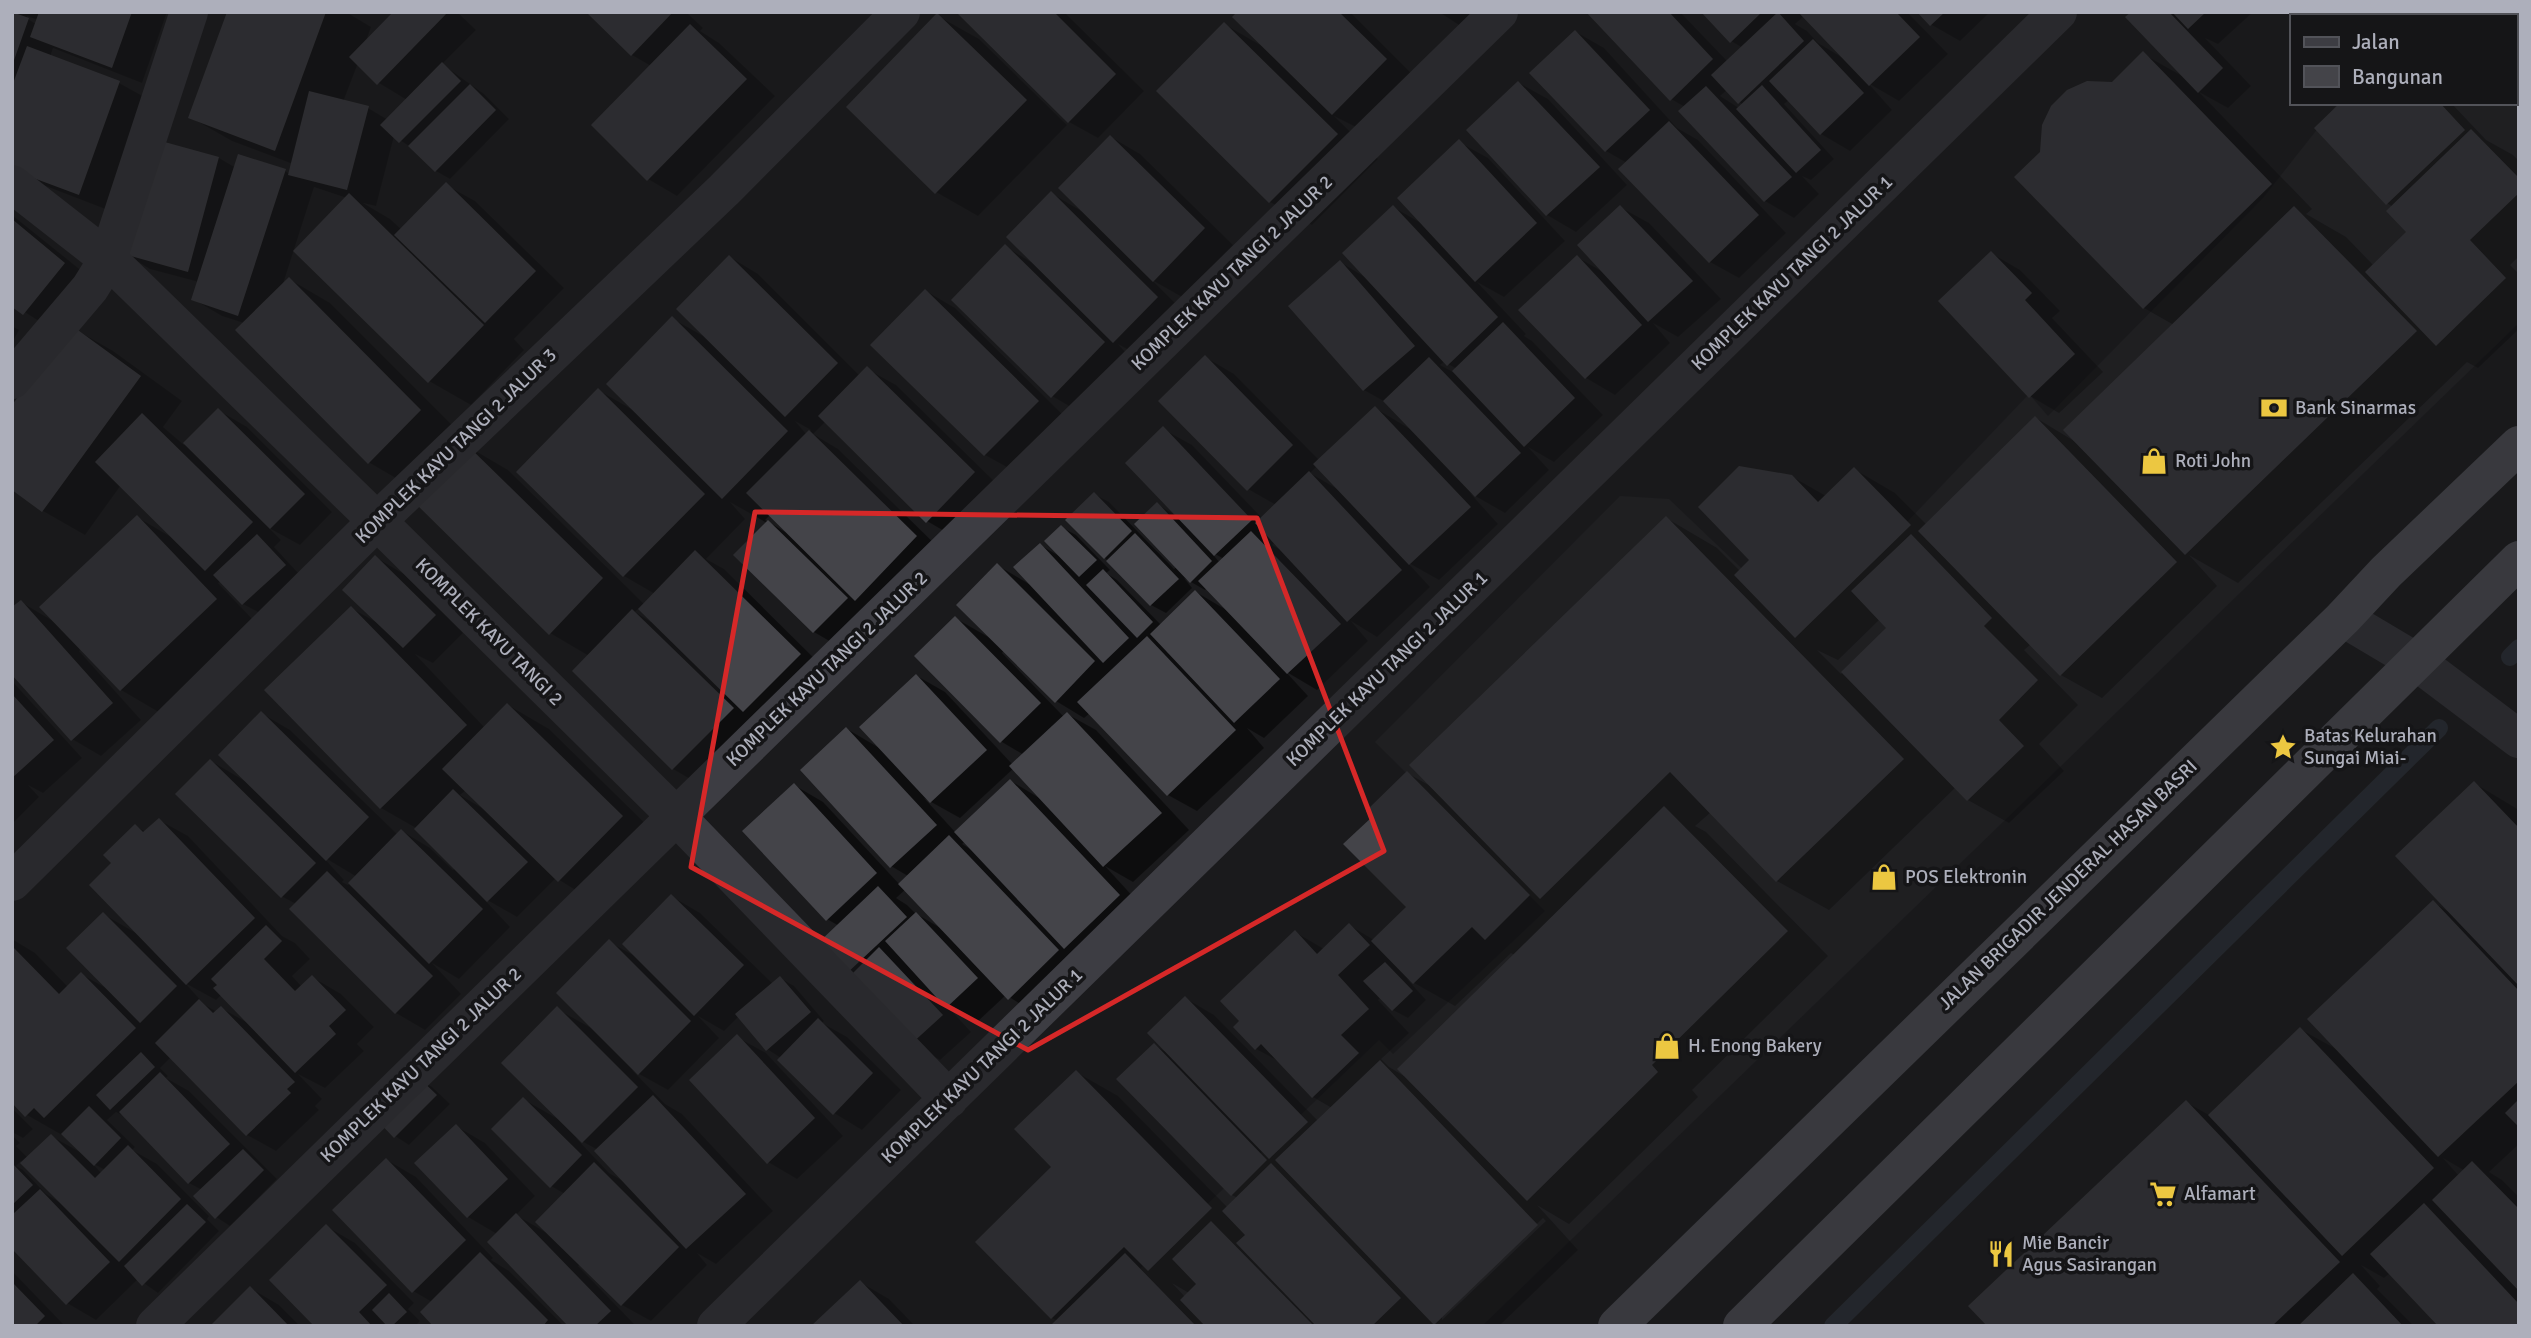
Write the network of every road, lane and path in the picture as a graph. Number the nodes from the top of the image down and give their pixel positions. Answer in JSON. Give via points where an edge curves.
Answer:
{"nodes":[{"id":1,"x":189,"y":12,"type":"edge"},
{"id":2,"x":901,"y":12,"type":"edge"},
{"id":3,"x":1499,"y":12,"type":"edge"},
{"id":4,"x":2058,"y":12,"type":"edge"},
{"id":5,"x":12,"y":184,"type":"edge"},
{"id":6,"x":108,"y":259,"type":"junction"},
{"id":7,"x":12,"y":380,"type":"edge"},
{"id":8,"x":2519,"y":445,"type":"edge"},
{"id":9,"x":377,"y":521,"type":"junction"},
{"id":10,"x":2519,"y":560,"type":"edge"},
{"id":11,"x":2343,"y":618,"type":"junction"},
{"id":12,"x":2417,"y":662,"type":"junction"},
{"id":13,"x":2519,"y":739,"type":"edge"},
{"id":14,"x":676,"y":816,"type":"junction"},
{"id":15,"x":12,"y":882,"type":"edge"},
{"id":16,"x":949,"y":1099,"type":"junction"},
{"id":17,"x":155,"y":1326,"type":"edge"},
{"id":18,"x":716,"y":1326,"type":"edge"},
{"id":19,"x":1617,"y":1326,"type":"edge"},
{"id":20,"x":1742,"y":1326,"type":"edge"}],
"edges":[{"from":1,"to":6,"type":"street"},
{"from":2,"to":9,"type":"street","name":"KOMPLEK KAYU TANGI 2 JALUR 3","via":[[724,190]]},
{"from":3,"to":14,"type":"street","name":"KOMPLEK KAYU TANGI 2 JALUR 2"},
{"from":4,"to":16,"type":"street","name":"KOMPLEK KAYU TANGI 2 JALUR 1"},
{"from":5,"to":6,"type":"street","name":"KOMPLEK KAYU TANGI 2"},
{"from":6,"to":7,"type":"street","via":[[90,288]]},
{"from":6,"to":9,"type":"street","name":"KOMPLEK KAYU TANGI 2"},
{"from":8,"to":11,"type":"highway","name":"JALAN BRIGADIR JENDERAL HASAN BASRI"},
{"from":9,"to":14,"type":"street","name":"KOMPLEK KAYU TANGI 2"},
{"from":9,"to":15,"type":"street","name":"KOMPLEK KAYU TANGI 2 JALUR 3"},
{"from":10,"to":12,"type":"highway"},
{"from":11,"to":12,"type":"street"},
{"from":11,"to":19,"type":"highway","name":"JALAN BRIGADIR JENDERAL HASAN BASRI"},
{"from":12,"to":13,"type":"street"},
{"from":12,"to":20,"type":"highway"},
{"from":14,"to":16,"type":"street","name":"KOMPLEK KAYU TANGI 2"},
{"from":14,"to":17,"type":"street","name":"KOMPLEK KAYU TANGI 2 JALUR 2"},
{"from":16,"to":18,"type":"street","name":"KOMPLEK KAYU TANGI 2 JALUR 1"}]}
